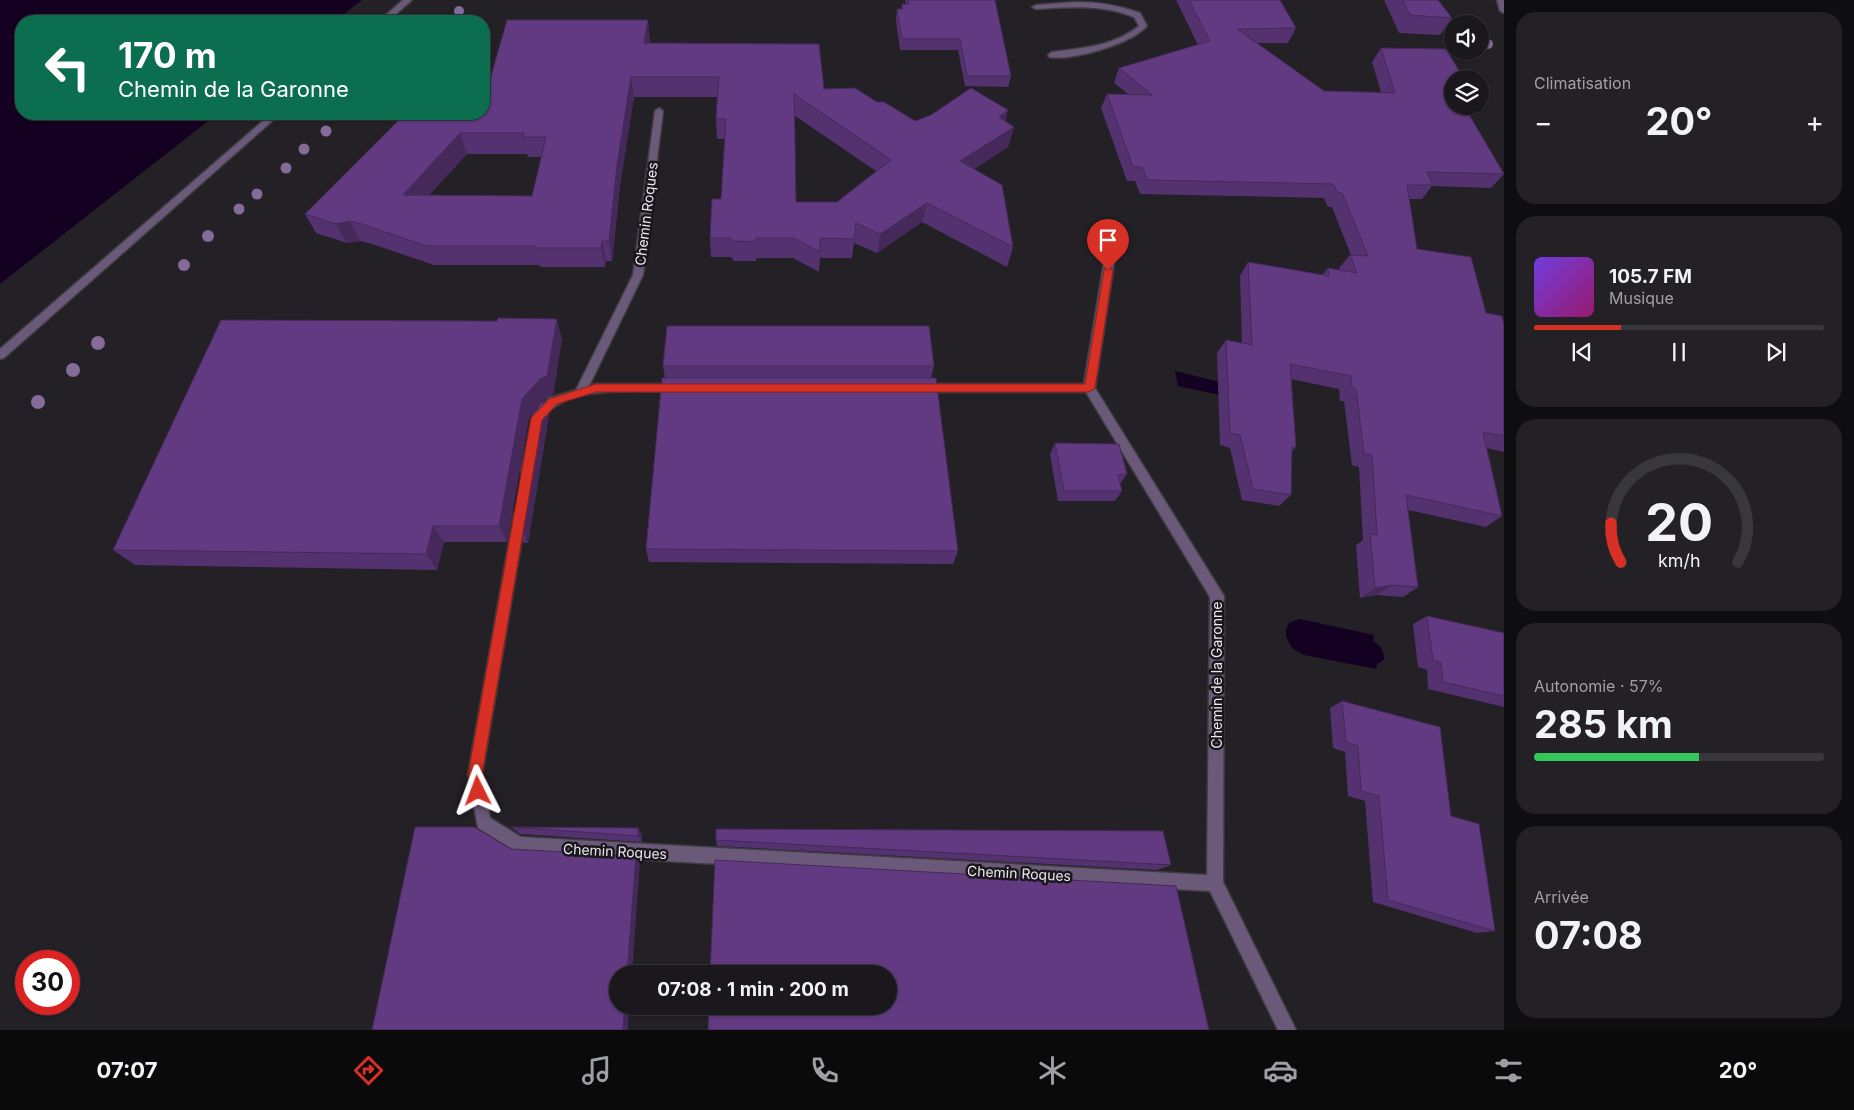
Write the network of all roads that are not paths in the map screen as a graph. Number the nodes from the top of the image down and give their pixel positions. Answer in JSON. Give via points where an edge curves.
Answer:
{"nodes":[{"id":1,"x":408,"y":0,"type":"edge"},
{"id":2,"x":1501,"y":0,"type":"edge"},
{"id":3,"x":1036,"y":7,"type":"dead end"},
{"id":4,"x":1504,"y":11,"type":"edge"},
{"id":5,"x":390,"y":15,"type":"edge"},
{"id":6,"x":1052,"y":55,"type":"dead end"},
{"id":7,"x":659,"y":111,"type":"dead end"},
{"id":8,"x":269,"y":120,"type":"edge"},
{"id":9,"x":1111,"y":250,"type":"dead end"},
{"id":10,"x":0,"y":355,"type":"edge"},
{"id":11,"x":695,"y":388,"type":"edge"},
{"id":12,"x":902,"y":388,"type":"edge"},
{"id":13,"x":1089,"y":388,"type":"junction"},
{"id":14,"x":580,"y":393,"type":"junction"},
{"id":15,"x":1215,"y":884,"type":"junction"},
{"id":16,"x":1287,"y":1030,"type":"edge"}],
"edges":[{"from":1,"to":5,"type":"street"},
{"from":2,"to":4,"type":"street"},
{"from":3,"to":6,"type":"street","via":[[1092,2],[1118,6],[1137,15],[1142,26],[1134,36],[1105,46]]},
{"from":7,"to":14,"type":"street","name":"Chemin Roques","via":[[638,275]]},
{"from":8,"to":10,"type":"street"},
{"from":9,"to":13,"type":"street"},
{"from":11,"to":14,"type":"street","name":"Chemin Roques","via":[[596,388]]},
{"from":12,"to":13,"type":"street"},
{"from":13,"to":15,"type":"street","name":"Chemin de la Garonne","via":[[1217,596]]},
{"from":14,"to":15,"type":"street","name":"Chemin Roques","via":[[553,402],[537,418],[475,775],[483,823],[519,845]]},
{"from":15,"to":16,"type":"street","name":"Chemin de la Garonne"}]}
